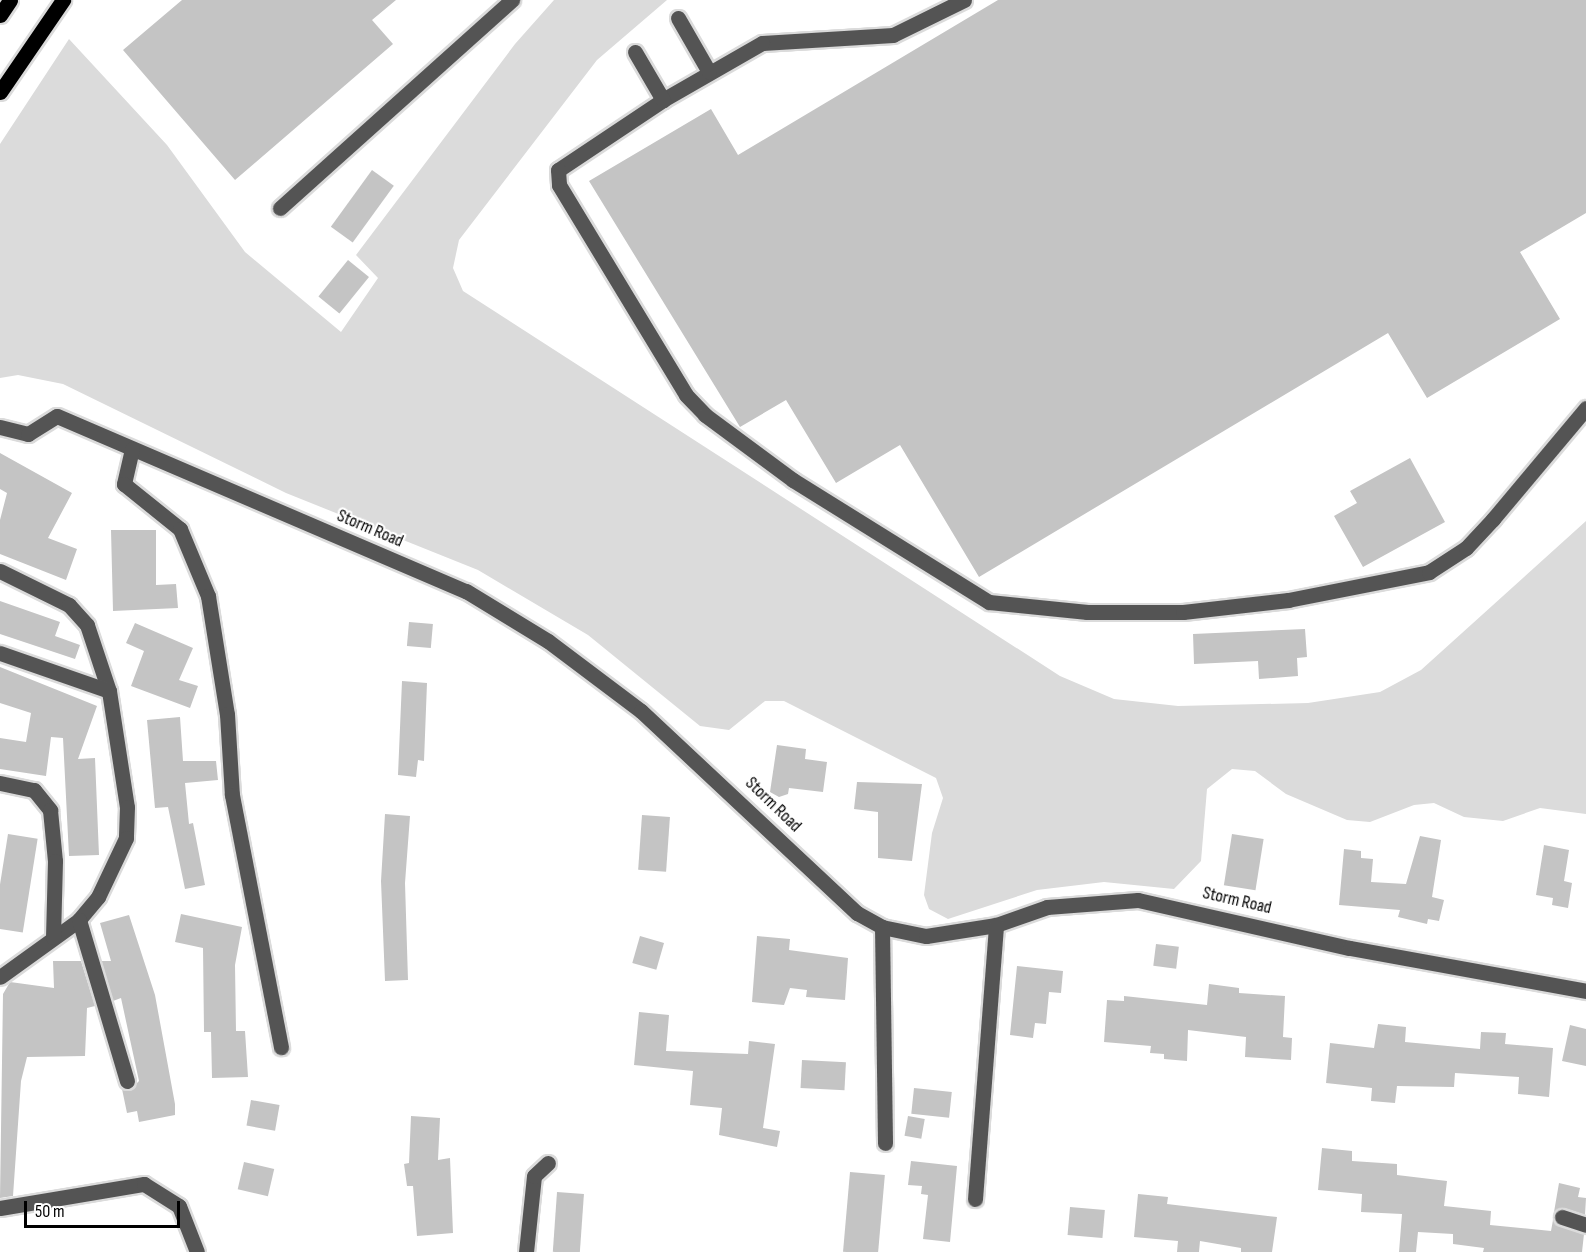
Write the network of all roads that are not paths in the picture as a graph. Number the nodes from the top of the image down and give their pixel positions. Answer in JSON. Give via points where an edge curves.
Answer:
{"nodes":[{"id":1,"x":10,"y":0,"type":"edge"},
{"id":2,"x":63,"y":0,"type":"edge"},
{"id":3,"x":512,"y":0,"type":"edge"},
{"id":4,"x":964,"y":0,"type":"edge"},
{"id":5,"x":0,"y":15,"type":"edge"},
{"id":6,"x":678,"y":18,"type":"dead end"},
{"id":7,"x":635,"y":52,"type":"dead end"},
{"id":8,"x":709,"y":72,"type":"junction"},
{"id":9,"x":0,"y":92,"type":"edge"},
{"id":10,"x":663,"y":100,"type":"junction"},
{"id":11,"x":280,"y":208,"type":"dead end"},
{"id":12,"x":1586,"y":408,"type":"edge"},
{"id":13,"x":0,"y":427,"type":"edge"},
{"id":14,"x":132,"y":449,"type":"junction"},
{"id":15,"x":0,"y":571,"type":"edge"},
{"id":16,"x":0,"y":653,"type":"edge"},
{"id":17,"x":109,"y":691,"type":"junction"},
{"id":18,"x":0,"y":783,"type":"edge"},
{"id":19,"x":79,"y":920,"type":"junction"},
{"id":20,"x":996,"y":925,"type":"junction"},
{"id":21,"x":882,"y":927,"type":"junction"},
{"id":22,"x":53,"y":938,"type":"junction"},
{"id":23,"x":0,"y":977,"type":"edge"},
{"id":24,"x":1586,"y":991,"type":"edge"},
{"id":25,"x":281,"y":1047,"type":"dead end"},
{"id":26,"x":127,"y":1081,"type":"dead end"},
{"id":27,"x":885,"y":1143,"type":"dead end"},
{"id":28,"x":548,"y":1163,"type":"dead end"},
{"id":29,"x":975,"y":1199,"type":"dead end"},
{"id":30,"x":0,"y":1208,"type":"edge"},
{"id":31,"x":1562,"y":1216,"type":"dead end"},
{"id":32,"x":1586,"y":1225,"type":"edge"},
{"id":33,"x":197,"y":1252,"type":"edge"},
{"id":34,"x":526,"y":1252,"type":"edge"}],
"edges":[{"from":1,"to":5,"type":"main road"},
{"from":2,"to":9,"type":"main road"},
{"from":3,"to":11,"type":"street"},
{"from":4,"to":8,"type":"street","via":[[893,36],[762,43]]},
{"from":6,"to":8,"type":"street"},
{"from":7,"to":10,"type":"street"},
{"from":8,"to":10,"type":"street"},
{"from":10,"to":12,"type":"street","via":[[558,170],[558,178],[686,395],[705,415],[793,480],[989,602],[1135,615],[1183,612],[1288,600],[1429,572],[1466,548]]},
{"from":13,"to":14,"type":"street","name":"Storm Road","via":[[28,434],[57,416]]},
{"from":14,"to":21,"type":"street","name":"Storm Road","via":[[466,591],[548,641],[690,753],[857,913]]},
{"from":14,"to":25,"type":"street","via":[[124,484],[180,529],[208,596],[226,714],[232,795]]},
{"from":15,"to":17,"type":"street","via":[[79,614],[87,625]]},
{"from":16,"to":17,"type":"street"},
{"from":17,"to":19,"type":"street","via":[[127,807],[126,838],[98,897]]},
{"from":18,"to":22,"type":"street","via":[[34,790],[50,810],[55,861]]},
{"from":19,"to":22,"type":"street"},
{"from":19,"to":26,"type":"street"},
{"from":20,"to":21,"type":"street","name":"Storm Road","via":[[926,936]]},
{"from":20,"to":24,"type":"street","name":"Storm Road","via":[[1047,907],[1138,900],[1350,948]]},
{"from":20,"to":29,"type":"street"},
{"from":21,"to":27,"type":"street"},
{"from":22,"to":23,"type":"street"},
{"from":28,"to":34,"type":"street","via":[[534,1176]]},
{"from":30,"to":33,"type":"street","via":[[144,1184],[179,1206]]},
{"from":31,"to":32,"type":"street"}]}
